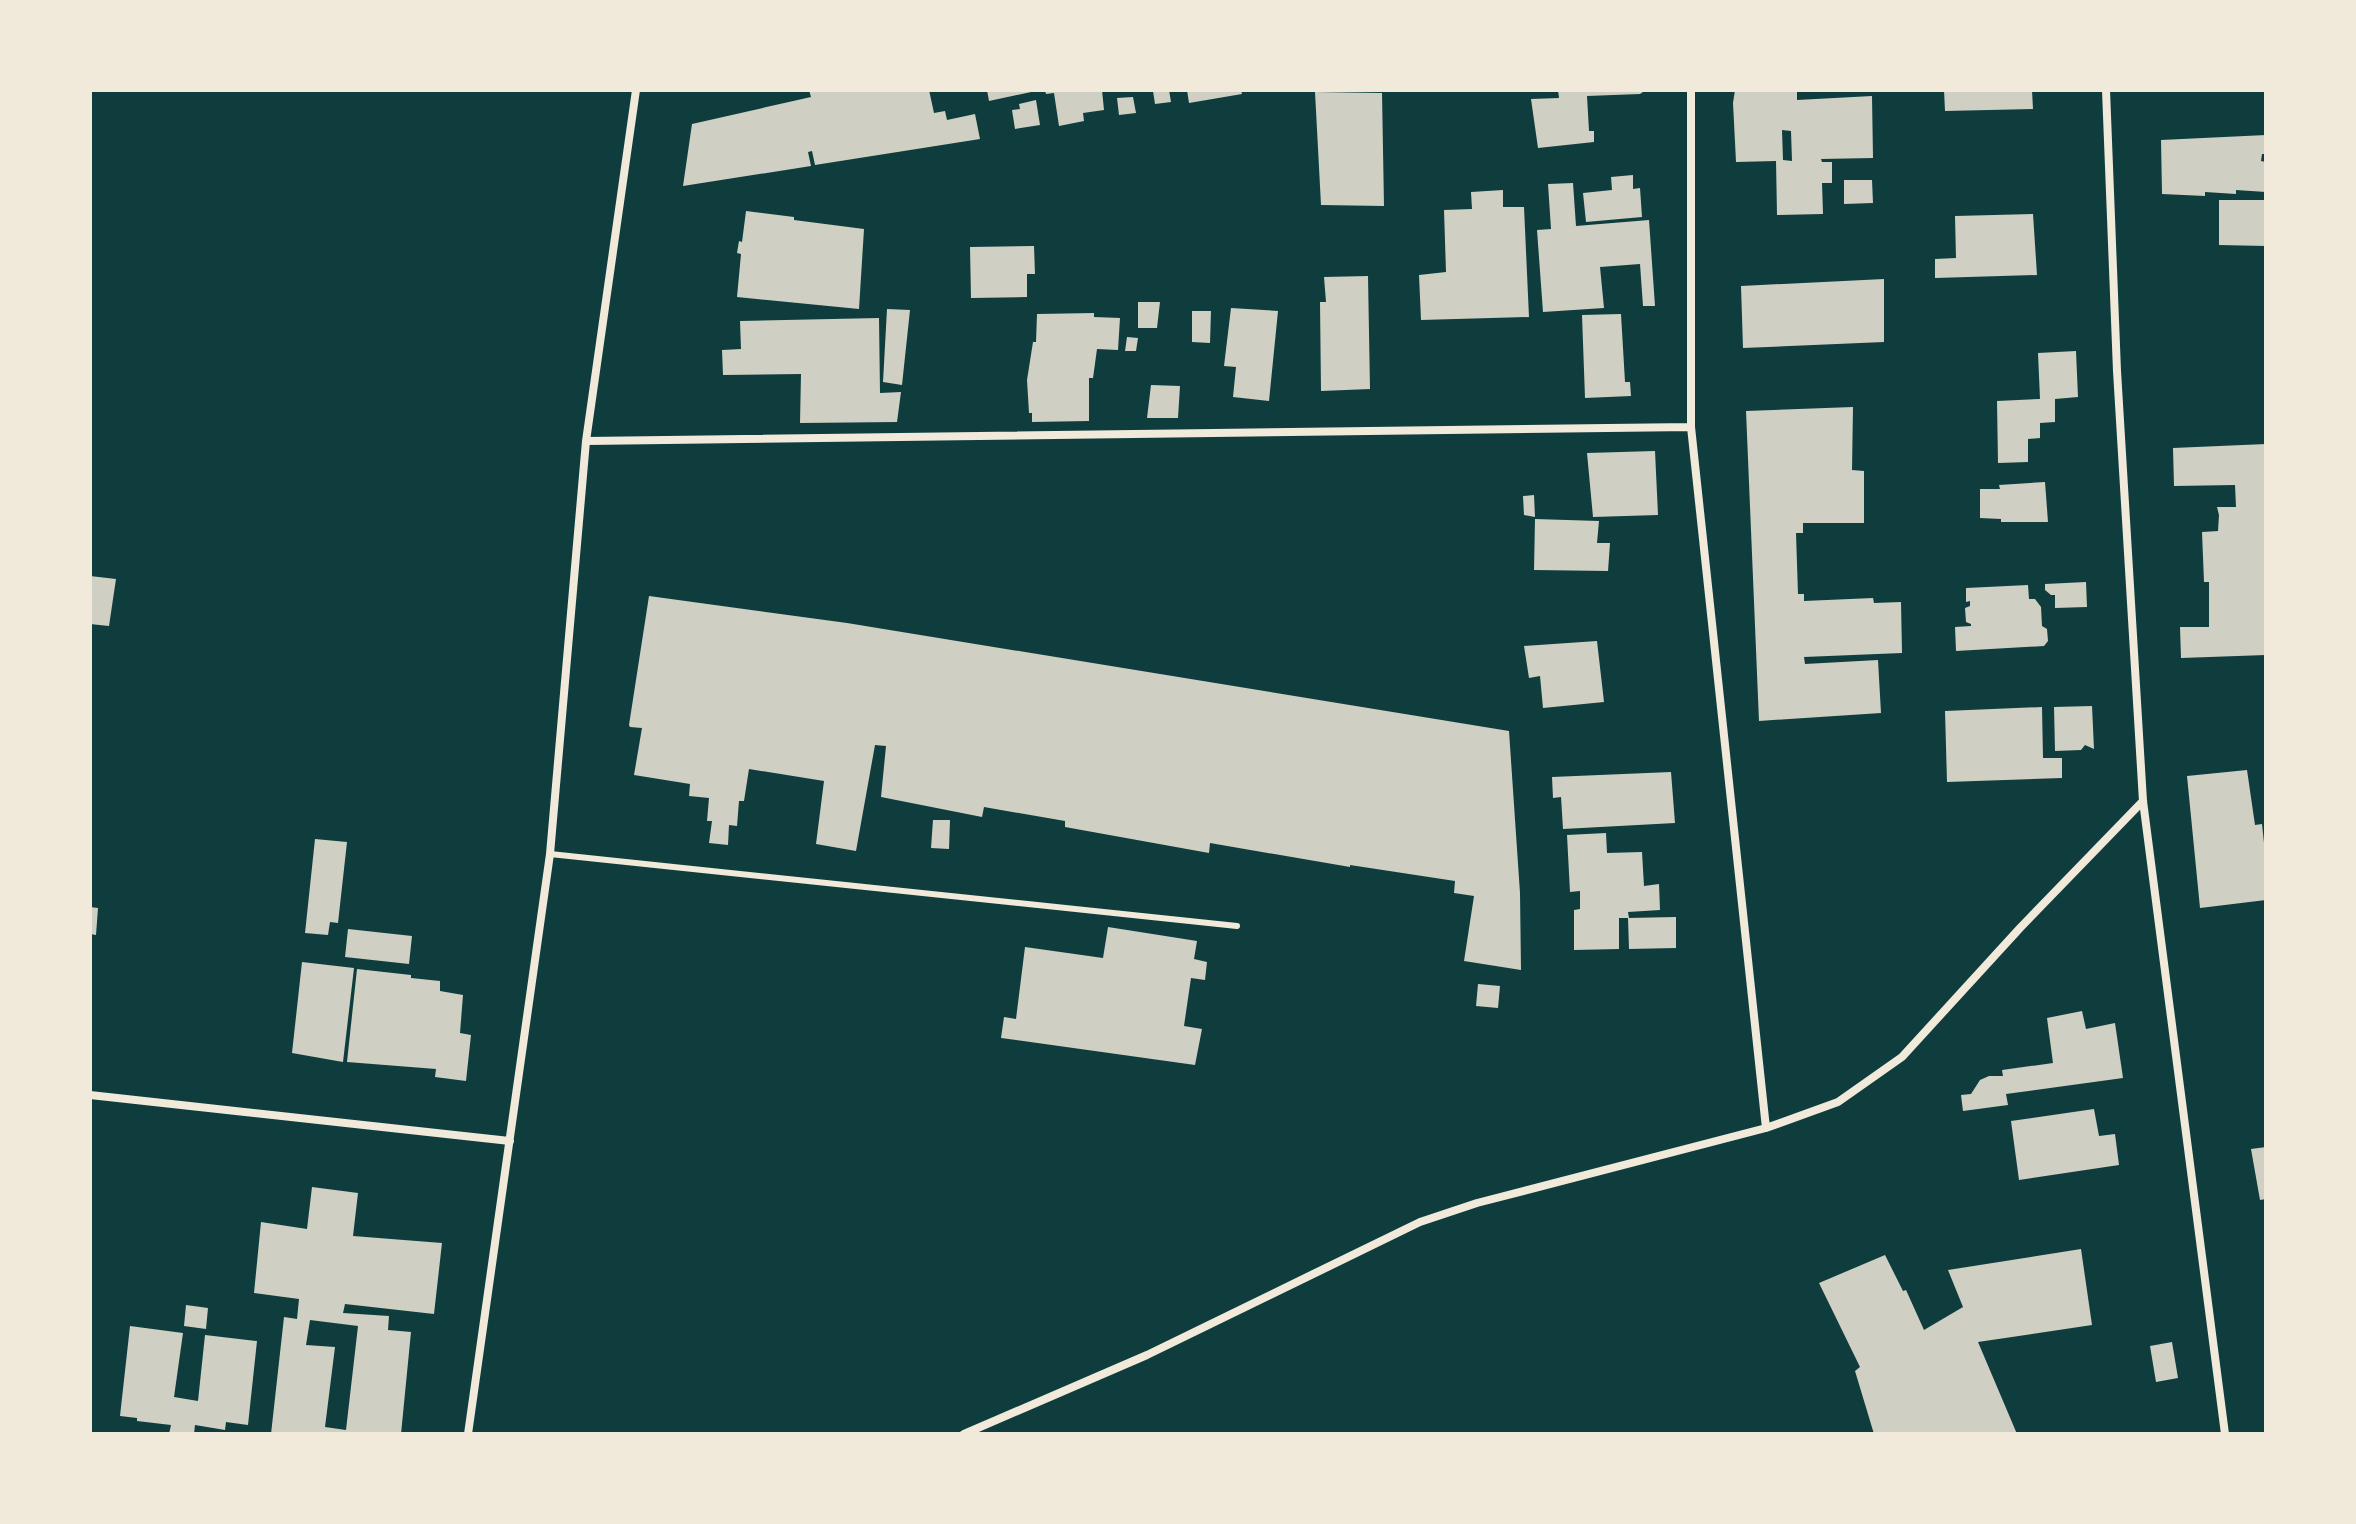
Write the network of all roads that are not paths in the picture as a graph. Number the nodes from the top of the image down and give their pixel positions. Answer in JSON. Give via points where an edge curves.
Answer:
{"nodes":[{"id":1,"x":636,"y":90,"type":"edge"},
{"id":2,"x":1691,"y":90,"type":"edge"},
{"id":3,"x":2106,"y":90,"type":"edge"},
{"id":4,"x":1691,"y":427,"type":"junction"},
{"id":5,"x":586,"y":441,"type":"junction"},
{"id":6,"x":2143,"y":801,"type":"junction"},
{"id":7,"x":550,"y":854,"type":"junction"},
{"id":8,"x":1237,"y":926,"type":"dead end"},
{"id":9,"x":90,"y":1095,"type":"edge"},
{"id":10,"x":1766,"y":1128,"type":"junction"},
{"id":11,"x":510,"y":1141,"type":"junction"},
{"id":12,"x":468,"y":1434,"type":"edge"},
{"id":13,"x":964,"y":1434,"type":"edge"},
{"id":14,"x":2225,"y":1434,"type":"edge"}],
"edges":[{"from":1,"to":5,"type":"street"},
{"from":2,"to":4,"type":"street"},
{"from":3,"to":6,"type":"street"},
{"from":4,"to":5,"type":"street"},
{"from":4,"to":10,"type":"street"},
{"from":5,"to":7,"type":"street"},
{"from":6,"to":10,"type":"street","via":[[1902,1057],[1838,1102]]},
{"from":6,"to":14,"type":"street"},
{"from":7,"to":8,"type":"lane"},
{"from":7,"to":11,"type":"street"},
{"from":9,"to":11,"type":"street"},
{"from":10,"to":13,"type":"street","via":[[1420,1222],[1147,1355]]},
{"from":11,"to":12,"type":"street"}]}
